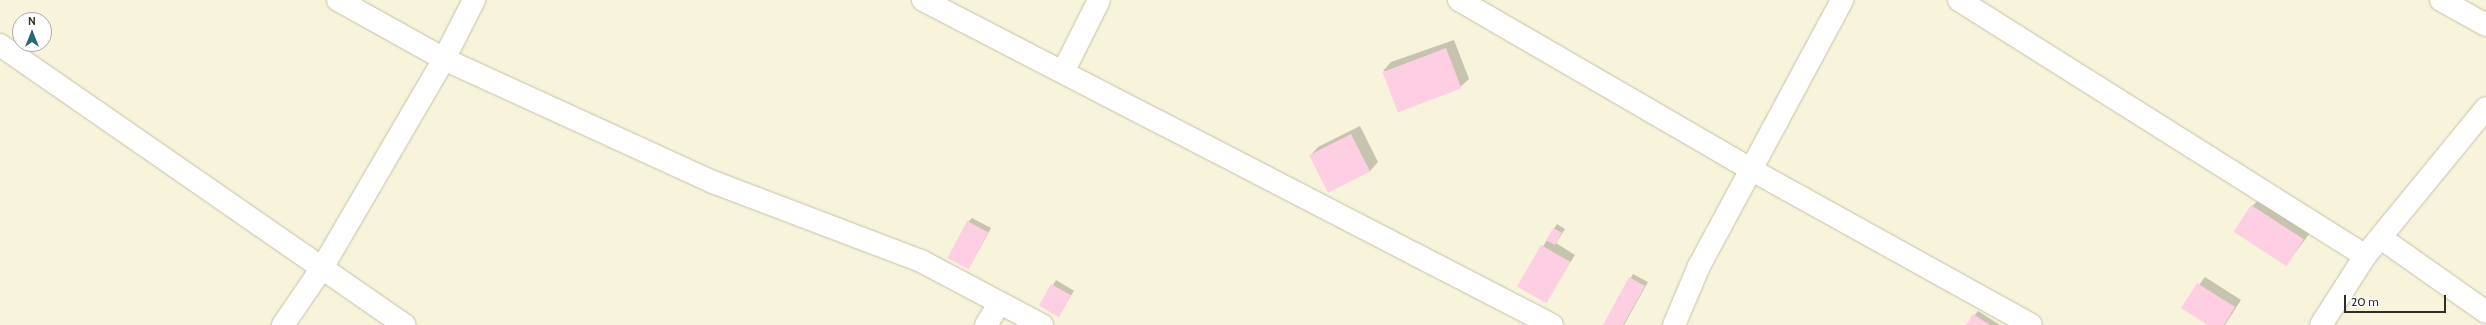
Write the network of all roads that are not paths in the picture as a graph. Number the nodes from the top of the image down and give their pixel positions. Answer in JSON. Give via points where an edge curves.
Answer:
{"nodes":[{"id":1,"x":338,"y":0,"type":"edge"},
{"id":2,"x":474,"y":0,"type":"edge"},
{"id":3,"x":924,"y":0,"type":"edge"},
{"id":4,"x":1099,"y":0,"type":"edge"},
{"id":5,"x":1459,"y":0,"type":"edge"},
{"id":6,"x":1842,"y":0,"type":"edge"},
{"id":7,"x":1959,"y":0,"type":"edge"},
{"id":8,"x":2442,"y":0,"type":"edge"},
{"id":9,"x":2486,"y":26,"type":"edge"},
{"id":10,"x":0,"y":45,"type":"edge"},
{"id":11,"x":444,"y":59,"type":"junction"},
{"id":12,"x":1063,"y":72,"type":"junction"},
{"id":13,"x":2482,"y":121,"type":"edge"},
{"id":14,"x":1750,"y":169,"type":"junction"},
{"id":15,"x":2381,"y":238,"type":"junction"},
{"id":16,"x":2365,"y":256,"type":"junction"},
{"id":17,"x":322,"y":268,"type":"junction"},
{"id":18,"x":1000,"y":303,"type":"junction"},
{"id":19,"x":2486,"y":312,"type":"edge"},
{"id":20,"x":283,"y":325,"type":"edge"},
{"id":21,"x":404,"y":325,"type":"edge"},
{"id":22,"x":986,"y":325,"type":"edge"},
{"id":23,"x":1042,"y":325,"type":"edge"},
{"id":24,"x":1552,"y":325,"type":"edge"},
{"id":25,"x":1674,"y":325,"type":"edge"},
{"id":26,"x":2031,"y":325,"type":"edge"},
{"id":27,"x":2321,"y":325,"type":"edge"}],
"edges":[{"from":1,"to":11,"type":"street"},
{"from":2,"to":11,"type":"street"},
{"from":3,"to":12,"type":"street"},
{"from":4,"to":12,"type":"street"},
{"from":5,"to":14,"type":"street"},
{"from":6,"to":14,"type":"street"},
{"from":7,"to":16,"type":"street"},
{"from":8,"to":9,"type":"street"},
{"from":10,"to":17,"type":"street"},
{"from":11,"to":17,"type":"street"},
{"from":11,"to":18,"type":"street","via":[[713,182],[921,261]]},
{"from":12,"to":24,"type":"street"},
{"from":13,"to":15,"type":"street"},
{"from":14,"to":25,"type":"street","via":[[1685,295]]},
{"from":14,"to":26,"type":"street"},
{"from":15,"to":16,"type":"street"},
{"from":15,"to":19,"type":"street"},
{"from":16,"to":27,"type":"street"},
{"from":17,"to":20,"type":"street"},
{"from":17,"to":21,"type":"street"},
{"from":18,"to":22,"type":"street"},
{"from":18,"to":23,"type":"street"}]}
